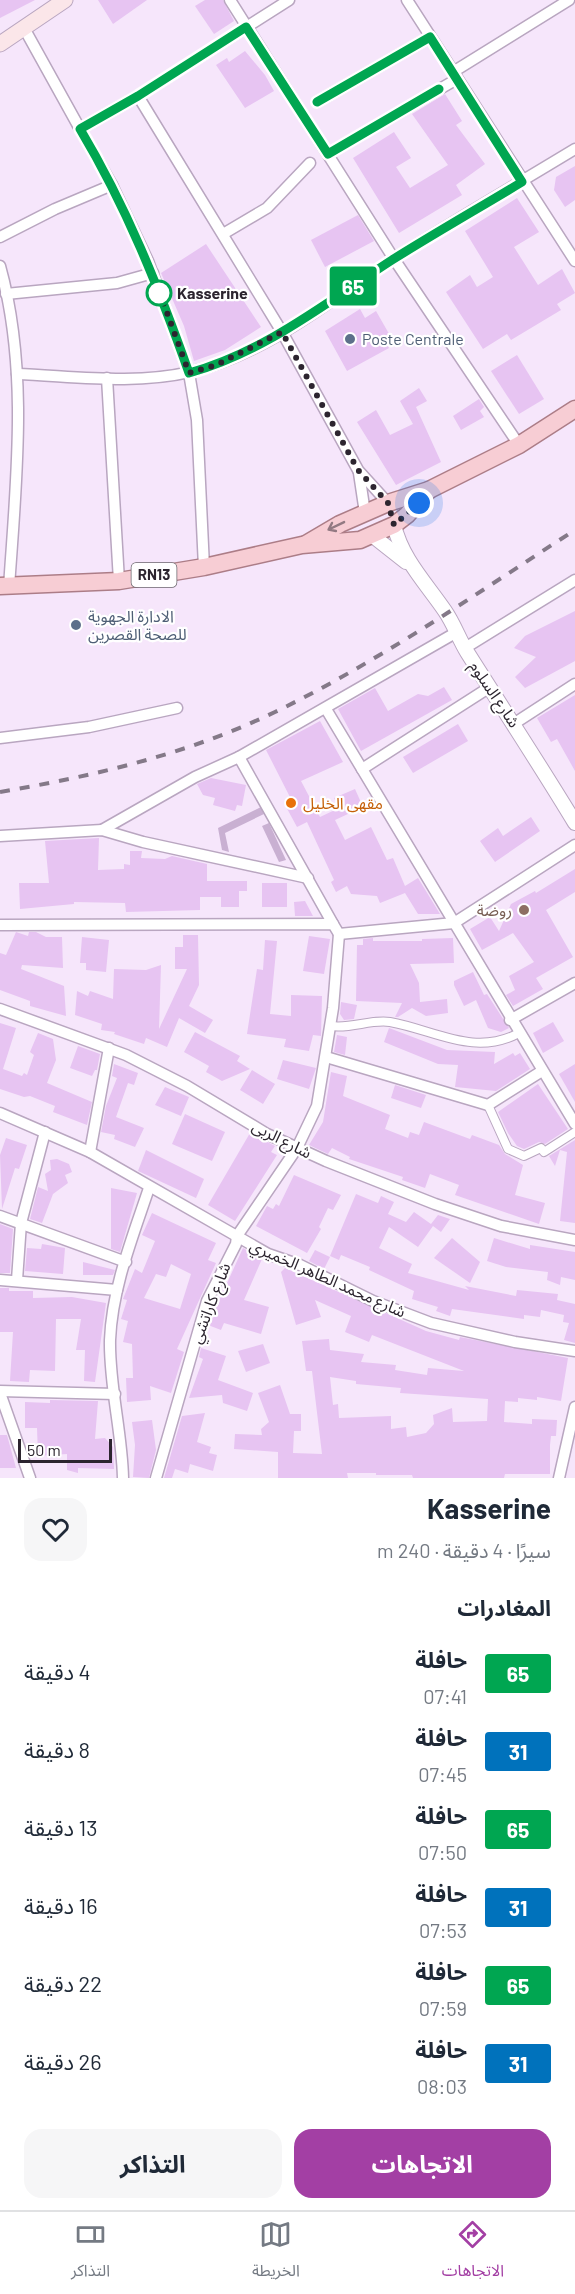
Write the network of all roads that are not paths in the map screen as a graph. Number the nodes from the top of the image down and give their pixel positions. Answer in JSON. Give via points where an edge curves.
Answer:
{"nodes":[{"id":1,"x":65,"y":0,"type":"edge"},
{"id":2,"x":230,"y":0,"type":"edge"},
{"id":3,"x":289,"y":0,"type":"edge"},
{"id":4,"x":407,"y":0,"type":"edge"},
{"id":5,"x":569,"y":0,"type":"edge"},
{"id":6,"x":246,"y":27,"type":"junction"},
{"id":7,"x":24,"y":28,"type":"junction"},
{"id":8,"x":430,"y":37,"type":"junction"},
{"id":9,"x":0,"y":44,"type":"edge"},
{"id":10,"x":455,"y":75,"type":"junction"},
{"id":11,"x":138,"y":96,"type":"junction"},
{"id":12,"x":317,"y":102,"type":"dead end"},
{"id":13,"x":80,"y":129,"type":"junction"},
{"id":14,"x":575,"y":149,"type":"edge"},
{"id":15,"x":328,"y":154,"type":"junction"},
{"id":16,"x":310,"y":163,"type":"dead end"},
{"id":17,"x":522,"y":182,"type":"junction"},
{"id":18,"x":112,"y":185,"type":"junction"},
{"id":19,"x":223,"y":234,"type":"junction"},
{"id":20,"x":0,"y":237,"type":"edge"},
{"id":21,"x":393,"y":259,"type":"junction"},
{"id":22,"x":575,"y":261,"type":"edge"},
{"id":23,"x":0,"y":266,"type":"edge"},
{"id":24,"x":153,"y":273,"type":"junction"},
{"id":25,"x":6,"y":294,"type":"junction"},
{"id":26,"x":282,"y":332,"type":"junction"},
{"id":27,"x":189,"y":373,"type":"junction"},
{"id":28,"x":17,"y":374,"type":"junction"},
{"id":29,"x":107,"y":378,"type":"junction"},
{"id":30,"x":575,"y":409,"type":"edge"},
{"id":31,"x":519,"y":445,"type":"junction"},
{"id":32,"x":358,"y":470,"type":"junction"},
{"id":33,"x":429,"y":490,"type":"junction"},
{"id":34,"x":388,"y":503,"type":"junction"},
{"id":35,"x":365,"y":513,"type":"junction"},
{"id":36,"x":394,"y":525,"type":"junction"},
{"id":37,"x":373,"y":536,"type":"junction"},
{"id":38,"x":306,"y":544,"type":"junction"},
{"id":39,"x":204,"y":567,"type":"junction"},
{"id":40,"x":412,"y":567,"type":"junction"},
{"id":41,"x":575,"y":580,"type":"edge"},
{"id":42,"x":119,"y":581,"type":"junction"},
{"id":43,"x":5,"y":587,"type":"edge"},
{"id":44,"x":457,"y":632,"type":"junction"},
{"id":45,"x":465,"y":648,"type":"junction"},
{"id":46,"x":575,"y":684,"type":"edge"},
{"id":47,"x":490,"y":687,"type":"junction"},
{"id":48,"x":177,"y":708,"type":"dead end"},
{"id":49,"x":326,"y":709,"type":"junction"},
{"id":50,"x":515,"y":723,"type":"junction"},
{"id":51,"x":0,"y":738,"type":"edge"},
{"id":52,"x":239,"y":757,"type":"junction"},
{"id":53,"x":362,"y":769,"type":"junction"},
{"id":54,"x":575,"y":824,"type":"edge"},
{"id":55,"x":102,"y":830,"type":"junction"},
{"id":56,"x":0,"y":836,"type":"edge"},
{"id":57,"x":575,"y":845,"type":"edge"},
{"id":58,"x":308,"y":878,"type":"junction"},
{"id":59,"x":454,"y":922,"type":"junction"},
{"id":60,"x":0,"y":925,"type":"edge"},
{"id":61,"x":336,"y":929,"type":"junction"},
{"id":62,"x":575,"y":983,"type":"edge"},
{"id":63,"x":0,"y":1009,"type":"edge"},
{"id":64,"x":510,"y":1020,"type":"junction"},
{"id":65,"x":331,"y":1026,"type":"junction"},
{"id":66,"x":519,"y":1034,"type":"junction"},
{"id":67,"x":109,"y":1048,"type":"junction"},
{"id":68,"x":326,"y":1057,"type":"junction"},
{"id":69,"x":542,"y":1071,"type":"junction"},
{"id":70,"x":488,"y":1104,"type":"junction"},
{"id":71,"x":0,"y":1113,"type":"edge"},
{"id":72,"x":575,"y":1124,"type":"edge"},
{"id":73,"x":45,"y":1132,"type":"junction"},
{"id":74,"x":575,"y":1132,"type":"edge"},
{"id":75,"x":297,"y":1148,"type":"junction"},
{"id":76,"x":90,"y":1152,"type":"junction"},
{"id":77,"x":149,"y":1188,"type":"junction"},
{"id":78,"x":0,"y":1216,"type":"edge"},
{"id":79,"x":21,"y":1223,"type":"junction"},
{"id":80,"x":237,"y":1236,"type":"junction"},
{"id":81,"x":575,"y":1240,"type":"edge"},
{"id":82,"x":126,"y":1262,"type":"junction"},
{"id":83,"x":0,"y":1280,"type":"edge"},
{"id":84,"x":17,"y":1280,"type":"junction"},
{"id":85,"x":117,"y":1290,"type":"junction"},
{"id":86,"x":575,"y":1351,"type":"edge"},
{"id":87,"x":0,"y":1392,"type":"edge"},
{"id":88,"x":115,"y":1394,"type":"junction"},
{"id":89,"x":575,"y":1407,"type":"edge"},
{"id":90,"x":30,"y":1478,"type":"edge"},
{"id":91,"x":123,"y":1478,"type":"edge"},
{"id":92,"x":156,"y":1478,"type":"edge"},
{"id":93,"x":559,"y":1478,"type":"edge"}],
"edges":[{"from":1,"to":7,"type":"main road"},
{"from":2,"to":6,"type":"street"},
{"from":3,"to":6,"type":"street"},
{"from":4,"to":8,"type":"street"},
{"from":5,"to":10,"type":"street"},
{"from":6,"to":11,"type":"street"},
{"from":6,"to":15,"type":"street"},
{"from":7,"to":9,"type":"main road"},
{"from":7,"to":13,"type":"street"},
{"from":8,"to":10,"type":"street"},
{"from":8,"to":12,"type":"street"},
{"from":10,"to":15,"type":"street"},
{"from":10,"to":17,"type":"street"},
{"from":11,"to":13,"type":"street"},
{"from":11,"to":19,"type":"street"},
{"from":13,"to":18,"type":"street"},
{"from":14,"to":17,"type":"street"},
{"from":15,"to":21,"type":"street"},
{"from":16,"to":19,"type":"street","via":[[267,208]]},
{"from":17,"to":21,"type":"street"},
{"from":17,"to":22,"type":"street"},
{"from":18,"to":20,"type":"street"},
{"from":18,"to":24,"type":"street"},
{"from":19,"to":26,"type":"street"},
{"from":21,"to":26,"type":"street"},
{"from":21,"to":31,"type":"street"},
{"from":23,"to":25,"type":"street"},
{"from":24,"to":25,"type":"street","via":[[117,283]]},
{"from":24,"to":27,"type":"street"},
{"from":25,"to":28,"type":"street"},
{"from":26,"to":27,"type":"street","via":[[216,365]]},
{"from":26,"to":32,"type":"street"},
{"from":27,"to":29,"type":"street"},
{"from":27,"to":39,"type":"street","via":[[197,420]]},
{"from":28,"to":29,"type":"street"},
{"from":28,"to":43,"type":"street","via":[[16,459]]},
{"from":29,"to":42,"type":"street"},
{"from":30,"to":31,"type":"main road"},
{"from":31,"to":33,"type":"main road"},
{"from":32,"to":34,"type":"street"},
{"from":32,"to":35,"type":"street"},
{"from":33,"to":34,"type":"main road"},
{"from":33,"to":36,"type":"main road"},
{"from":34,"to":35,"type":"main road"},
{"from":34,"to":36,"type":"main road"},
{"from":35,"to":37,"type":"main road"},
{"from":35,"to":38,"type":"main road","one_way":true},
{"from":36,"to":37,"type":"main road"},
{"from":36,"to":40,"type":"street","name":"شارع السلوم"},
{"from":37,"to":38,"type":"main road","via":[[346,543]]},
{"from":37,"to":40,"type":"street","name":"شارع السلوم"},
{"from":38,"to":39,"type":"main road","number":"RN13"},
{"from":39,"to":42,"type":"main road","number":"RN13"},
{"from":40,"to":44,"type":"street","name":"شارع السلوم"},
{"from":41,"to":45,"type":"street"},
{"from":42,"to":43,"type":"main road","number":"RN13"},
{"from":44,"to":45,"type":"street","name":"شارع السلوم"},
{"from":44,"to":49,"type":"street"},
{"from":45,"to":47,"type":"street","name":"شارع السلوم"},
{"from":46,"to":50,"type":"street"},
{"from":47,"to":50,"type":"street","name":"شارع السلوم"},
{"from":47,"to":53,"type":"street"},
{"from":48,"to":51,"type":"street","via":[[77,729]]},
{"from":49,"to":52,"type":"street"},
{"from":49,"to":53,"type":"street"},
{"from":50,"to":54,"type":"street","name":"شارع السلوم"},
{"from":52,"to":55,"type":"street","via":[[195,777]]},
{"from":52,"to":58,"type":"street"},
{"from":53,"to":59,"type":"street"},
{"from":55,"to":56,"type":"street"},
{"from":55,"to":58,"type":"street"},
{"from":57,"to":59,"type":"street"},
{"from":58,"to":61,"type":"street"},
{"from":59,"to":61,"type":"street"},
{"from":59,"to":64,"type":"street"},
{"from":60,"to":61,"type":"street"},
{"from":61,"to":65,"type":"street","name":"شارع كاراتشي"},
{"from":62,"to":64,"type":"street"},
{"from":63,"to":67,"type":"street","name":"شارع الربى"},
{"from":64,"to":66,"type":"street"},
{"from":65,"to":66,"type":"street","via":[[387,1022],[476,1043],[501,1043]]},
{"from":65,"to":68,"type":"street","name":"شارع كاراتشي"},
{"from":66,"to":69,"type":"street"},
{"from":67,"to":75,"type":"street","name":"شارع الربى"},
{"from":67,"to":76,"type":"street"},
{"from":68,"to":70,"type":"street"},
{"from":68,"to":75,"type":"street","name":"شارع كاراتشي","via":[[317,1106]]},
{"from":69,"to":70,"type":"street"},
{"from":69,"to":72,"type":"street"},
{"from":70,"to":74,"type":"street","via":[[508,1149],[524,1156],[541,1148],[544,1152]]},
{"from":71,"to":73,"type":"street","name":"شارع محمد الطاهر الخميري"},
{"from":73,"to":76,"type":"street","name":"شارع محمد الطاهر الخميري"},
{"from":73,"to":79,"type":"street"},
{"from":75,"to":80,"type":"street","name":"شارع كاراتشي"},
{"from":75,"to":81,"type":"street","name":"شارع الربى","via":[[435,1204],[501,1226]]},
{"from":76,"to":77,"type":"street","name":"شارع محمد الطاهر الخميري"},
{"from":77,"to":80,"type":"street","name":"شارع محمد الطاهر الخميري"},
{"from":77,"to":82,"type":"street"},
{"from":78,"to":79,"type":"street"},
{"from":79,"to":82,"type":"street"},
{"from":79,"to":84,"type":"street"},
{"from":80,"to":86,"type":"street","name":"شارع محمد الطاهر الخميري","via":[[268,1254],[432,1323]]},
{"from":80,"to":92,"type":"street","name":"شارع كاراتشي","via":[[207,1301]]},
{"from":82,"to":85,"type":"street"},
{"from":83,"to":84,"type":"street"},
{"from":84,"to":85,"type":"street"},
{"from":85,"to":88,"type":"street","via":[[110,1340]]},
{"from":87,"to":88,"type":"street"},
{"from":87,"to":90,"type":"street"},
{"from":88,"to":91,"type":"street"},
{"from":89,"to":93,"type":"street"}]}
